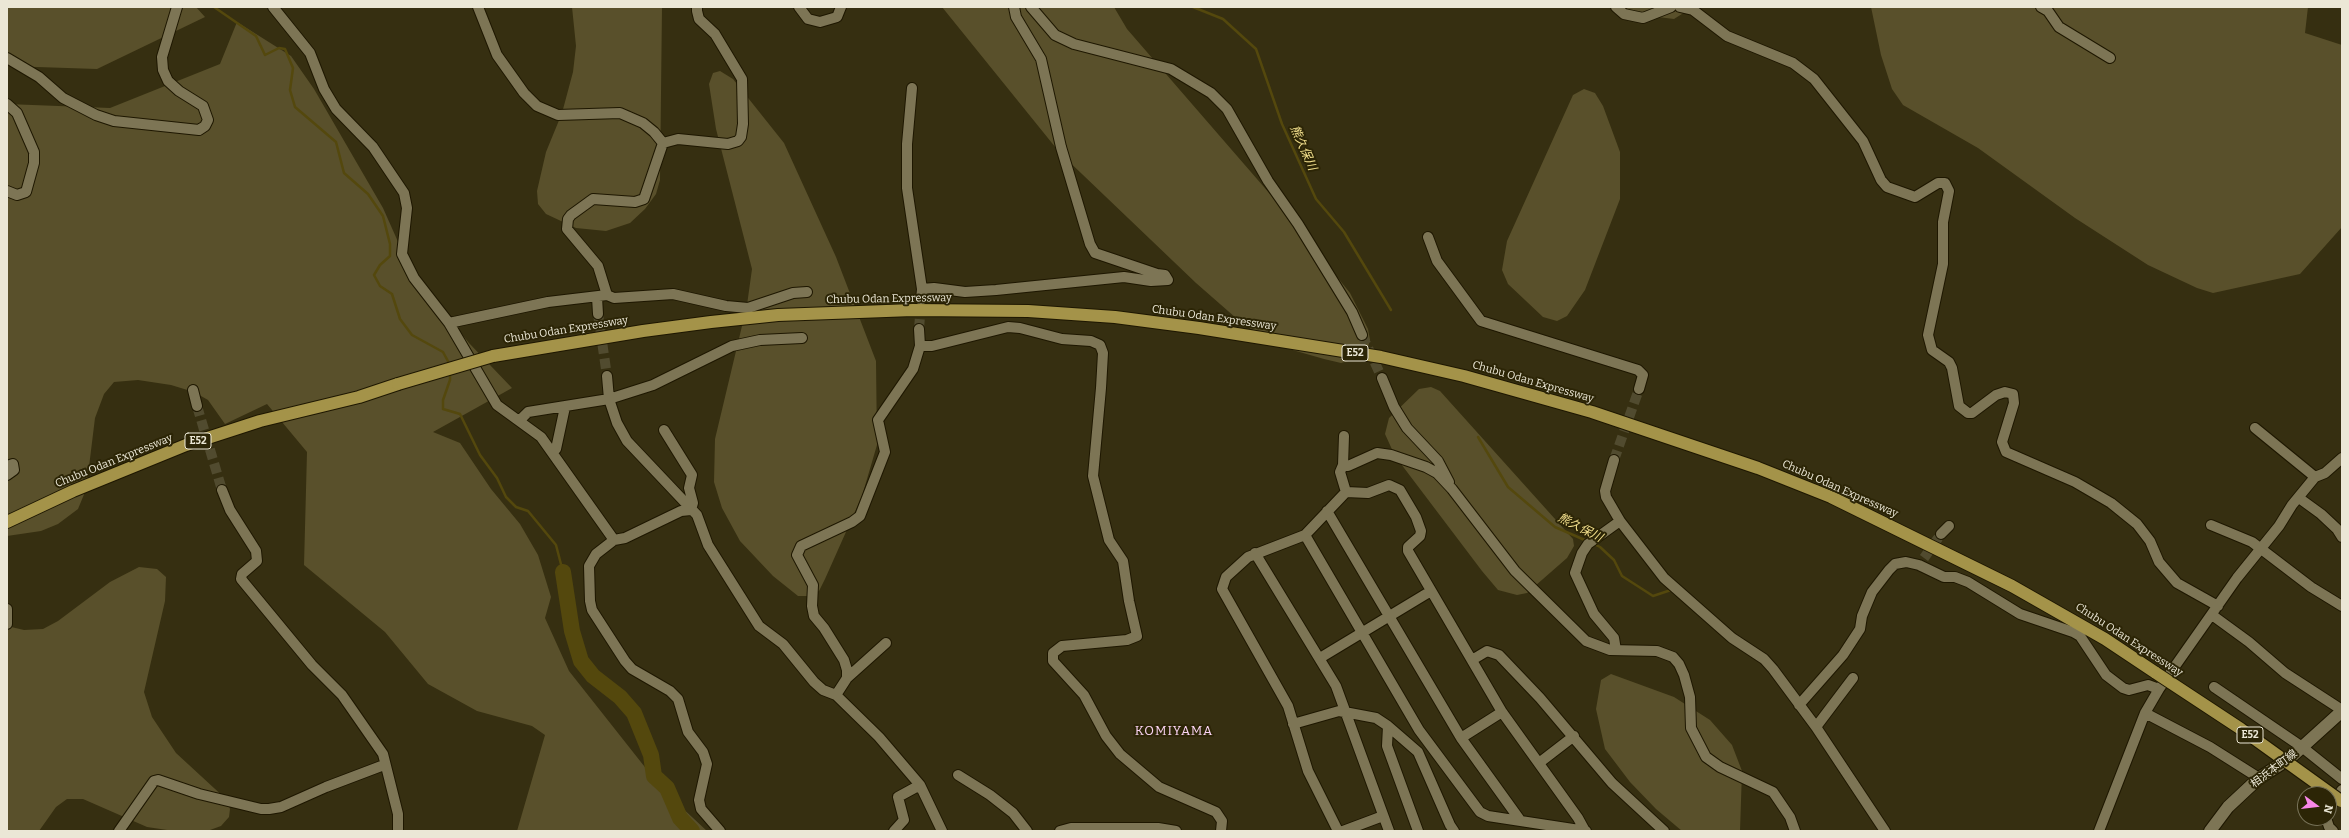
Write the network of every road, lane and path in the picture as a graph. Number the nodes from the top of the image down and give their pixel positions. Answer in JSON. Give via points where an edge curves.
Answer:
{"nodes":[{"id":1,"x":177,"y":7,"type":"edge"},
{"id":2,"x":273,"y":7,"type":"edge"},
{"id":3,"x":478,"y":7,"type":"edge"},
{"id":4,"x":698,"y":7,"type":"edge"},
{"id":5,"x":799,"y":7,"type":"edge"},
{"id":6,"x":841,"y":7,"type":"edge"},
{"id":7,"x":1014,"y":7,"type":"edge"},
{"id":8,"x":1031,"y":7,"type":"edge"},
{"id":9,"x":1616,"y":7,"type":"edge"},
{"id":10,"x":1672,"y":7,"type":"edge"},
{"id":11,"x":1680,"y":7,"type":"edge"},
{"id":12,"x":2041,"y":7,"type":"edge"},
{"id":13,"x":7,"y":58,"type":"edge"},
{"id":14,"x":2110,"y":58,"type":"dead end"},
{"id":15,"x":912,"y":88,"type":"dead end"},
{"id":16,"x":7,"y":104,"type":"edge"},
{"id":17,"x":663,"y":143,"type":"junction"},
{"id":18,"x":7,"y":191,"type":"edge"},
{"id":19,"x":1428,"y":237,"type":"dead end"},
{"id":20,"x":922,"y":289,"type":"junction"},
{"id":21,"x":807,"y":292,"type":"dead end"},
{"id":22,"x":602,"y":296,"type":"junction"},
{"id":23,"x":921,"y":300,"type":"tunnel mouth"},
{"id":24,"x":598,"y":314,"type":"tunnel mouth"},
{"id":25,"x":448,"y":323,"type":"junction"},
{"id":26,"x":919,"y":329,"type":"tunnel mouth"},
{"id":27,"x":1362,"y":335,"type":"tunnel mouth"},
{"id":28,"x":802,"y":338,"type":"dead end"},
{"id":29,"x":920,"y":346,"type":"junction"},
{"id":30,"x":607,"y":376,"type":"tunnel mouth"},
{"id":31,"x":1382,"y":378,"type":"tunnel mouth"},
{"id":32,"x":1639,"y":389,"type":"tunnel mouth"},
{"id":33,"x":193,"y":390,"type":"dead end"},
{"id":34,"x":609,"y":399,"type":"junction"},
{"id":35,"x":197,"y":406,"type":"tunnel mouth"},
{"id":36,"x":565,"y":407,"type":"junction"},
{"id":37,"x":519,"y":421,"type":"junction"},
{"id":38,"x":2255,"y":428,"type":"dead end"},
{"id":39,"x":664,"y":430,"type":"dead end"},
{"id":40,"x":1344,"y":436,"type":"dead end"},
{"id":41,"x":552,"y":451,"type":"junction"},
{"id":42,"x":2342,"y":458,"type":"edge"},
{"id":43,"x":1614,"y":460,"type":"tunnel mouth"},
{"id":44,"x":1343,"y":465,"type":"junction"},
{"id":45,"x":7,"y":466,"type":"edge"},
{"id":46,"x":7,"y":475,"type":"edge"},
{"id":47,"x":2316,"y":477,"type":"junction"},
{"id":48,"x":1452,"y":489,"type":"junction"},
{"id":49,"x":222,"y":490,"type":"tunnel mouth"},
{"id":50,"x":1346,"y":492,"type":"junction"},
{"id":51,"x":2299,"y":498,"type":"junction"},
{"id":52,"x":691,"y":510,"type":"junction"},
{"id":53,"x":1327,"y":511,"type":"junction"},
{"id":54,"x":1620,"y":521,"type":"junction"},
{"id":55,"x":7,"y":522,"type":"edge"},
{"id":56,"x":1949,"y":526,"type":"dead end"},
{"id":57,"x":2211,"y":526,"type":"dead end"},
{"id":58,"x":1941,"y":534,"type":"tunnel mouth"},
{"id":59,"x":1305,"y":535,"type":"junction"},
{"id":60,"x":2342,"y":537,"type":"edge"},
{"id":61,"x":614,"y":540,"type":"junction"},
{"id":62,"x":2261,"y":548,"type":"junction"},
{"id":63,"x":1255,"y":553,"type":"junction"},
{"id":64,"x":1432,"y":591,"type":"junction"},
{"id":65,"x":2218,"y":606,"type":"junction"},
{"id":66,"x":2342,"y":606,"type":"edge"},
{"id":67,"x":7,"y":609,"type":"edge"},
{"id":68,"x":2212,"y":615,"type":"junction"},
{"id":69,"x":1390,"y":618,"type":"junction"},
{"id":70,"x":7,"y":624,"type":"edge"},
{"id":71,"x":1363,"y":633,"type":"junction"},
{"id":72,"x":886,"y":643,"type":"dead end"},
{"id":73,"x":1616,"y":650,"type":"junction"},
{"id":74,"x":1320,"y":658,"type":"junction"},
{"id":75,"x":1472,"y":660,"type":"junction"},
{"id":76,"x":848,"y":678,"type":"junction"},
{"id":77,"x":1853,"y":678,"type":"dead end"},
{"id":78,"x":2214,"y":687,"type":"dead end"},
{"id":79,"x":2159,"y":689,"type":"junction"},
{"id":80,"x":836,"y":695,"type":"junction"},
{"id":81,"x":1799,"y":705,"type":"junction"},
{"id":82,"x":2342,"y":710,"type":"edge"},
{"id":83,"x":1346,"y":712,"type":"junction"},
{"id":84,"x":1502,"y":712,"type":"junction"},
{"id":85,"x":2145,"y":712,"type":"junction"},
{"id":86,"x":1293,"y":724,"type":"junction"},
{"id":87,"x":1388,"y":726,"type":"junction"},
{"id":88,"x":1816,"y":727,"type":"junction"},
{"id":89,"x":1574,"y":736,"type":"junction"},
{"id":90,"x":1461,"y":738,"type":"junction"},
{"id":91,"x":2302,"y":747,"type":"junction"},
{"id":92,"x":1539,"y":763,"type":"junction"},
{"id":93,"x":384,"y":765,"type":"junction"},
{"id":94,"x":958,"y":775,"type":"dead end"},
{"id":95,"x":2259,"y":778,"type":"junction"},
{"id":96,"x":2342,"y":779,"type":"edge"},
{"id":97,"x":920,"y":784,"type":"junction"},
{"id":98,"x":2342,"y":797,"type":"edge"},
{"id":99,"x":1383,"y":816,"type":"junction"},
{"id":100,"x":1520,"y":820,"type":"junction"},
{"id":101,"x":1585,"y":830,"type":"edge"},
{"id":102,"x":119,"y":831,"type":"edge"},
{"id":103,"x":398,"y":831,"type":"edge"},
{"id":104,"x":720,"y":831,"type":"edge"},
{"id":105,"x":894,"y":831,"type":"edge"},
{"id":106,"x":942,"y":831,"type":"edge"},
{"id":107,"x":1027,"y":831,"type":"edge"},
{"id":108,"x":1060,"y":831,"type":"edge"},
{"id":109,"x":1176,"y":831,"type":"edge"},
{"id":110,"x":1221,"y":831,"type":"edge"},
{"id":111,"x":1338,"y":831,"type":"edge"},
{"id":112,"x":1343,"y":831,"type":"edge"},
{"id":113,"x":1389,"y":831,"type":"edge"},
{"id":114,"x":1418,"y":831,"type":"edge"},
{"id":115,"x":1454,"y":831,"type":"edge"},
{"id":116,"x":1664,"y":831,"type":"edge"},
{"id":117,"x":1795,"y":831,"type":"edge"},
{"id":118,"x":1885,"y":831,"type":"edge"},
{"id":119,"x":2099,"y":831,"type":"edge"},
{"id":120,"x":2210,"y":831,"type":"edge"}],
"edges":[{"from":1,"to":13,"type":"street","via":[[162,57],[163,70],[168,81],[179,91],[204,106],[208,120],[199,130],[114,121],[96,115],[63,98],[39,77]]},
{"from":2,"to":25,"type":"street","via":[[310,53],[324,89],[336,109],[372,147],[401,188],[407,208],[402,254],[404,262]]},
{"from":3,"to":17,"type":"street","via":[[497,55],[524,93],[537,106],[558,115],[620,113],[643,123]]},
{"from":4,"to":17,"type":"street","via":[[696,12],[699,19],[715,34],[742,79],[741,137],[738,141],[728,144],[683,139]]},
{"from":5,"to":6,"type":"street","via":[[808,19],[820,22],[837,17]]},
{"from":7,"to":20,"type":"street","via":[[1016,17],[1041,59],[1061,147],[1090,244],[1095,253],[1165,275],[1168,280],[1151,281],[1124,276],[965,292]]},
{"from":8,"to":27,"type":"street","via":[[1055,35],[1074,44],[1171,69],[1211,93],[1226,109],[1268,181],[1307,237],[1352,312]]},
{"from":9,"to":10,"type":"street","via":[[1624,14],[1643,18]]},
{"from":11,"to":65,"type":"street","via":[[1693,10],[1727,36],[1793,63],[1814,79],[1863,141],[1881,180],[1887,187],[1915,197],[1938,183],[1945,183],[1949,191],[1943,222],[1943,264],[1928,335],[1932,350],[1949,362],[1952,368],[1959,406],[1972,414],[1996,395],[2005,392],[2012,394],[2014,403],[2002,442],[2006,452],[2075,482],[2111,503],[2137,524],[2150,541],[2159,562],[2177,583]]},
{"from":12,"to":14,"type":"street","via":[[2048,11],[2059,27]]},
{"from":15,"to":20,"type":"street","via":[[906,144],[907,188]]},
{"from":16,"to":18,"type":"street","via":[[21,120],[34,152],[34,163],[26,192],[17,195]]},
{"from":17,"to":22,"type":"street","via":[[644,199],[635,202],[593,199],[582,205],[568,219],[567,229],[598,266]]},
{"from":19,"to":32,"type":"street","via":[[1437,261],[1481,321],[1638,370],[1643,375]]},
{"from":20,"to":23,"type":"street"},
{"from":21,"to":22,"type":"street","via":[[793,293],[748,308],[726,306],[673,294],[614,298]]},
{"from":22,"to":24,"type":"street"},
{"from":22,"to":25,"type":"street","via":[[548,302]]},
{"from":25,"to":37,"type":"street","via":[[497,405]]},
{"from":26,"to":29,"type":"street"},
{"from":28,"to":34,"type":"street","via":[[760,340],[732,346],[653,385]]},
{"from":29,"to":76,"type":"street","via":[[913,369],[878,420],[885,452],[860,516],[801,546],[797,555],[813,585],[814,616],[844,660]]},
{"from":29,"to":110,"type":"street","via":[[932,346],[1008,327],[1062,339],[1091,341],[1100,345],[1103,353],[1093,476],[1109,540],[1123,561],[1137,636],[1127,640],[1062,646],[1054,653],[1053,661],[1084,695],[1106,736],[1120,754],[1159,787],[1216,812],[1222,821]]},
{"from":30,"to":34,"type":"street"},
{"from":31,"to":48,"type":"street","via":[[1394,407],[1407,428],[1438,461]]},
{"from":33,"to":35,"type":"street"},
{"from":34,"to":36,"type":"street"},
{"from":34,"to":52,"type":"street","via":[[617,423],[628,441]]},
{"from":36,"to":37,"type":"street","via":[[528,412]]},
{"from":36,"to":41,"type":"street","via":[[556,449]]},
{"from":37,"to":41,"type":"street","via":[[541,437]]},
{"from":38,"to":47,"type":"street"},
{"from":39,"to":52,"type":"street","via":[[692,475],[689,488],[693,503]]},
{"from":40,"to":44,"type":"street"},
{"from":41,"to":61,"type":"street"},
{"from":42,"to":47,"type":"street","via":[[2325,473]]},
{"from":43,"to":54,"type":"street","via":[[1606,497]]},
{"from":44,"to":48,"type":"street","via":[[1348,466],[1377,453],[1391,455],[1426,467]]},
{"from":44,"to":50,"type":"street","via":[[1340,472]]},
{"from":45,"to":46,"type":"street","via":[[13,464],[14,470]]},
{"from":47,"to":51,"type":"street"},
{"from":48,"to":73,"type":"street","via":[[1515,571],[1575,633],[1586,641]]},
{"from":49,"to":93,"type":"street","via":[[230,510],[256,551],[257,561],[242,574],[241,579],[312,665],[342,694],[383,754]]},
{"from":50,"to":53,"type":"street"},
{"from":50,"to":64,"type":"street","via":[[1368,493],[1389,485],[1400,490],[1421,531],[1408,550]]},
{"from":51,"to":60,"type":"street","via":[[2321,514]]},
{"from":51,"to":62,"type":"street"},
{"from":52,"to":61,"type":"street","via":[[681,511],[625,538]]},
{"from":52,"to":80,"type":"street","via":[[697,515],[708,545],[759,626],[784,644],[814,682],[823,690]]},
{"from":53,"to":59,"type":"street"},
{"from":53,"to":69,"type":"street"},
{"from":54,"to":73,"type":"street","via":[[1588,544],[1575,574],[1594,614],[1614,638]]},
{"from":54,"to":81,"type":"street","via":[[1664,578],[1732,638],[1764,660]]},
{"from":55,"to":98,"type":"highway","name":"Chubu Odan Expressway","number":"E52","bridge":true,"via":[[72,491],[186,445],[260,421],[359,397],[493,356],[711,322],[778,315],[913,310],[1028,311],[1115,317],[1381,357],[1464,376],[1592,412],[1758,468],[1831,497],[2012,586],[2105,639]]},
{"from":56,"to":58,"type":"street"},
{"from":57,"to":62,"type":"street"},
{"from":59,"to":63,"type":"street"},
{"from":59,"to":71,"type":"street"},
{"from":61,"to":104,"type":"street","via":[[591,559],[589,576],[592,610],[632,669],[670,691],[678,699],[688,732],[703,752],[707,764],[699,800],[701,809]]},
{"from":62,"to":65,"type":"street"},
{"from":62,"to":66,"type":"street","via":[[2311,588]]},
{"from":63,"to":74,"type":"street"},
{"from":63,"to":86,"type":"street","via":[[1226,577],[1222,585],[1223,593],[1288,706]]},
{"from":64,"to":69,"type":"street"},
{"from":64,"to":75,"type":"street"},
{"from":65,"to":68,"type":"street"},
{"from":67,"to":70,"type":"street"},
{"from":68,"to":79,"type":"street"},
{"from":68,"to":82,"type":"street","via":[[2285,673]]},
{"from":69,"to":71,"type":"street"},
{"from":69,"to":90,"type":"street"},
{"from":71,"to":74,"type":"street"},
{"from":71,"to":100,"type":"street","via":[[1419,730],[1480,812],[1488,816]]},
{"from":72,"to":76,"type":"street"},
{"from":73,"to":117,"type":"street","via":[[1657,650],[1672,657],[1679,664],[1690,697],[1691,728],[1706,757],[1720,767],[1773,792],[1788,813]]},
{"from":74,"to":83,"type":"street","via":[[1336,686]]},
{"from":75,"to":84,"type":"street"},
{"from":75,"to":89,"type":"street","via":[[1488,652],[1499,655]]},
{"from":76,"to":80,"type":"street"},
{"from":77,"to":88,"type":"street"},
{"from":78,"to":91,"type":"street"},
{"from":79,"to":81,"type":"street","via":[[2148,685],[2129,690],[2123,688],[2106,675],[2080,636],[2020,614],[1980,588],[1955,577],[1936,574],[1921,561],[1895,564],[1889,570],[1872,592],[1862,616],[1860,629],[1843,655]]},
{"from":79,"to":85,"type":"street"},
{"from":80,"to":97,"type":"street","via":[[879,737]]},
{"from":81,"to":88,"type":"street"},
{"from":82,"to":91,"type":"main road","name":"相浜本町線"},
{"from":83,"to":86,"type":"street","via":[[1323,715]]},
{"from":83,"to":87,"type":"street","via":[[1376,718]]},
{"from":83,"to":99,"type":"street"},
{"from":84,"to":90,"type":"street"},
{"from":84,"to":92,"type":"street"},
{"from":85,"to":95,"type":"street","via":[[2210,747]]},
{"from":85,"to":119,"type":"street"},
{"from":86,"to":111,"type":"street","via":[[1308,771]]},
{"from":87,"to":114,"type":"street","via":[[1387,746]]},
{"from":87,"to":115,"type":"street","via":[[1418,752]]},
{"from":88,"to":118,"type":"street"},
{"from":89,"to":92,"type":"street"},
{"from":89,"to":116,"type":"street","via":[[1612,783]]},
{"from":90,"to":100,"type":"street"},
{"from":91,"to":95,"type":"main road","name":"相浜本町線","via":[[2289,759]]},
{"from":91,"to":96,"type":"street"},
{"from":92,"to":101,"type":"street"},
{"from":93,"to":102,"type":"street","via":[[270,810],[199,794],[158,780],[154,781]]},
{"from":93,"to":103,"type":"street","via":[[398,814]]},
{"from":94,"to":107,"type":"street","via":[[1013,813]]},
{"from":95,"to":120,"type":"main road","name":"相浜本町線","via":[[2228,807]]},
{"from":97,"to":105,"type":"street","via":[[898,797],[904,820]]},
{"from":97,"to":106,"type":"street"},
{"from":99,"to":112,"type":"street"},
{"from":99,"to":113,"type":"street"},
{"from":100,"to":101,"type":"street"},
{"from":108,"to":109,"type":"street","via":[[1070,828],[1150,828]]}]}
